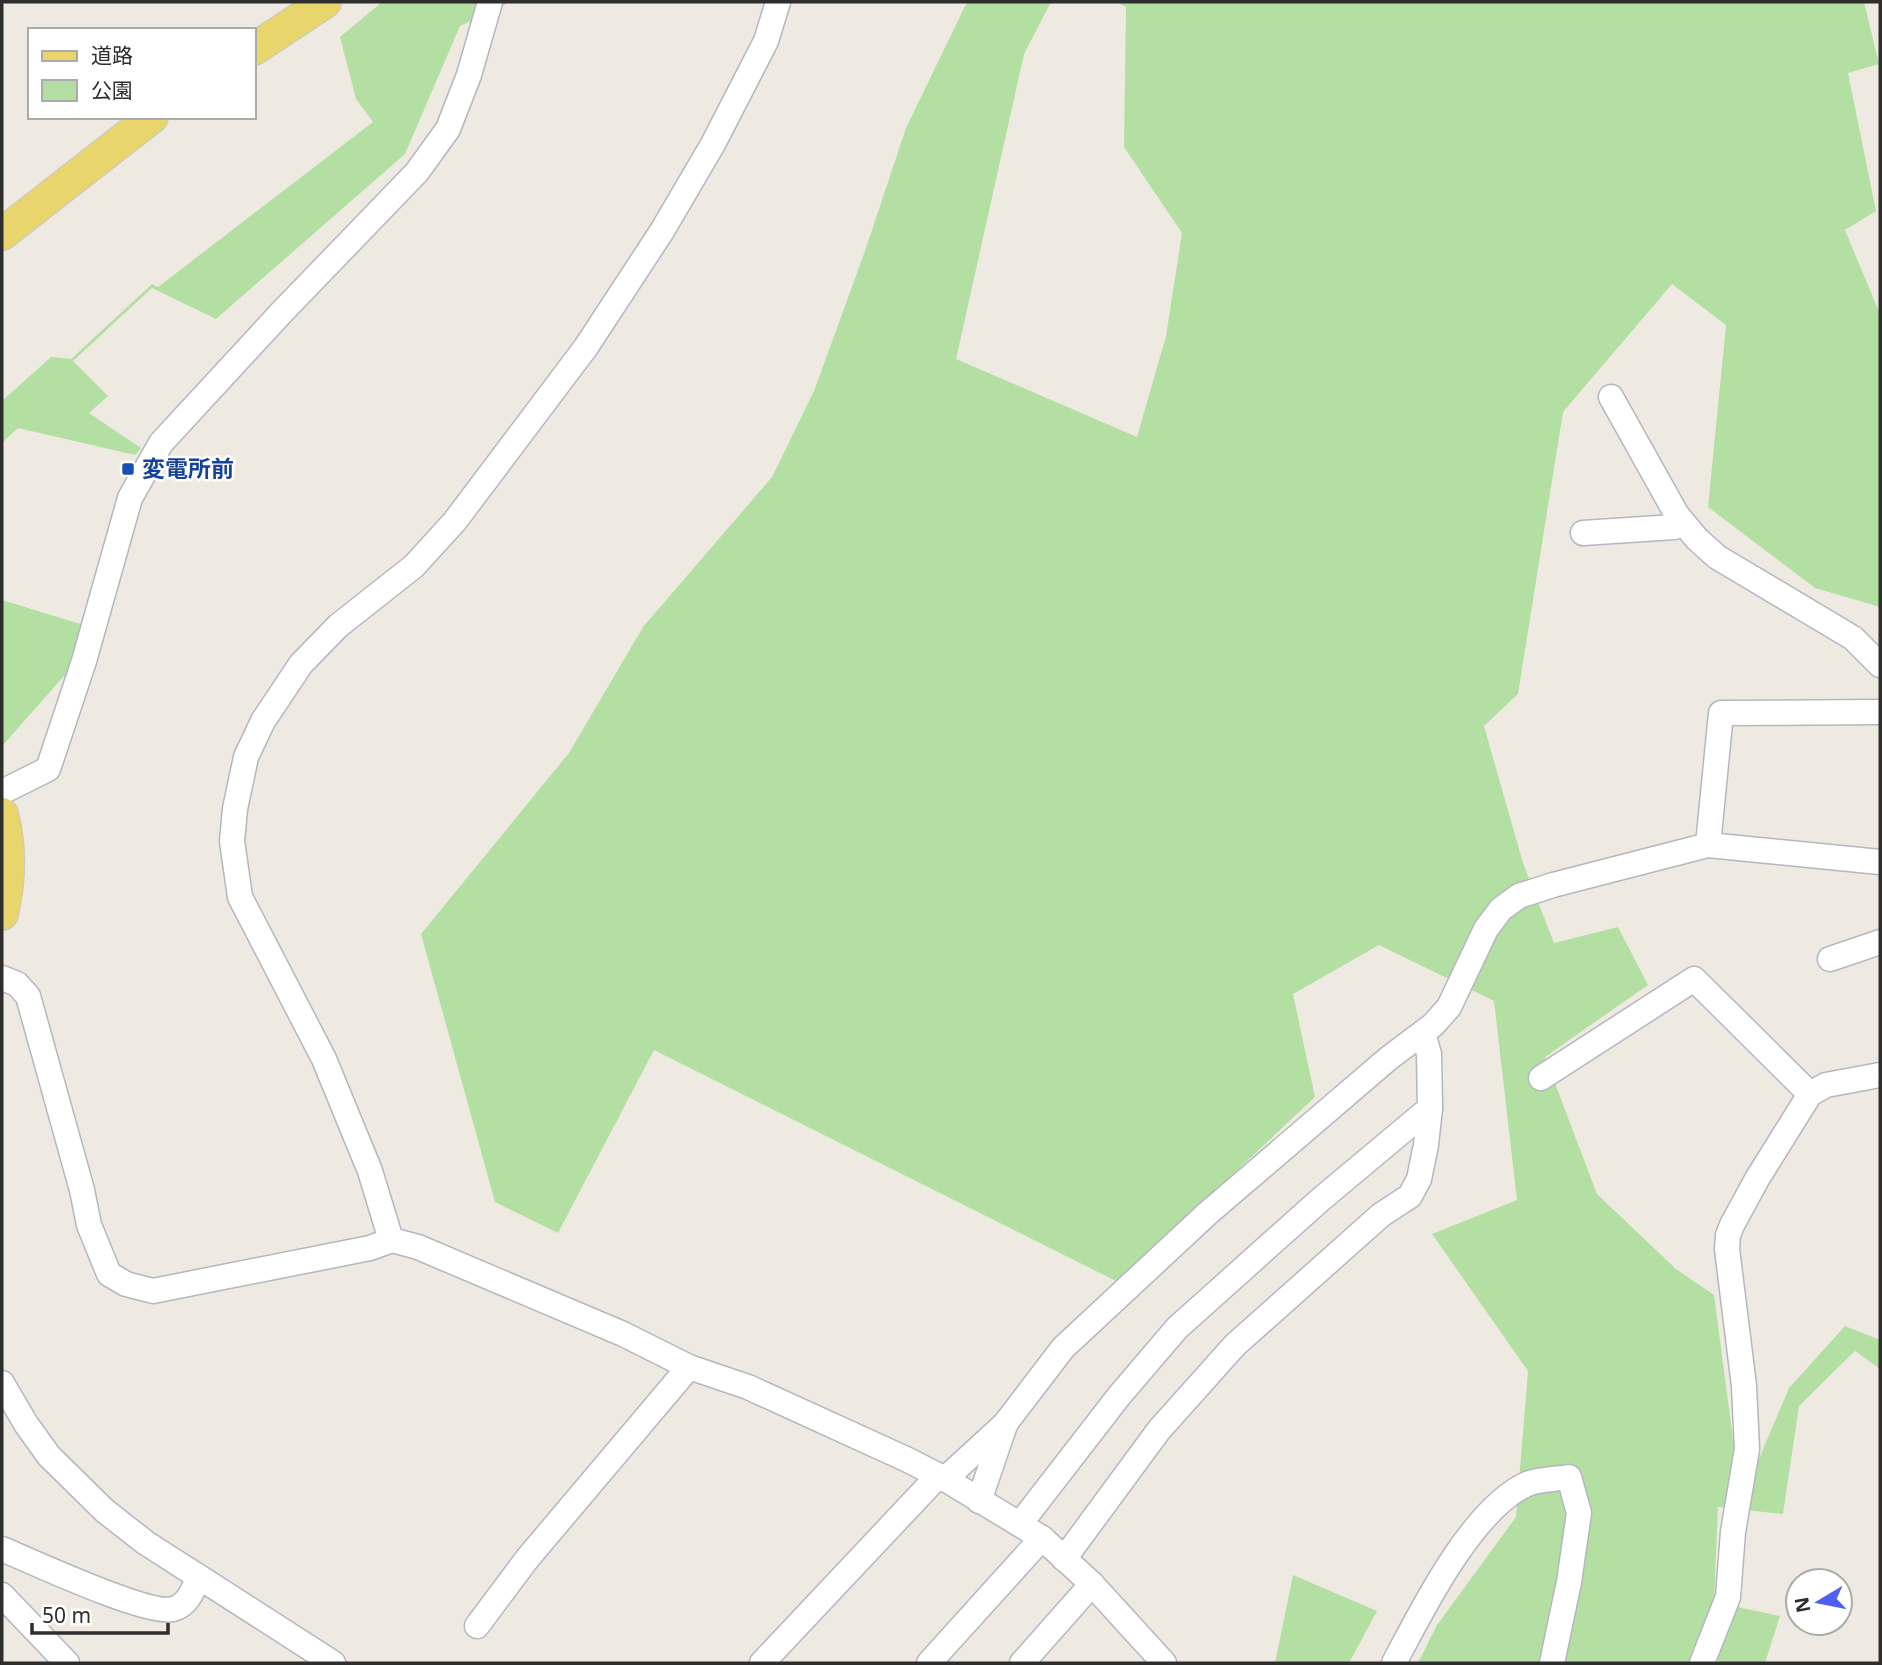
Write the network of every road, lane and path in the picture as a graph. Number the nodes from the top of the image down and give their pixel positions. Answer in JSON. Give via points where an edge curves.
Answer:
{"nodes":[{"id":1,"x":325,"y":2,"type":"edge"},
{"id":2,"x":489,"y":2,"type":"edge"},
{"id":3,"x":778,"y":2,"type":"edge"},
{"id":4,"x":256,"y":48,"type":"edge"},
{"id":5,"x":149,"y":119,"type":"edge"},
{"id":6,"x":2,"y":234,"type":"edge"},
{"id":7,"x":1611,"y":397,"type":"dead end"},
{"id":8,"x":1683,"y":523,"type":"junction"},
{"id":9,"x":1583,"y":533,"type":"dead end"},
{"id":10,"x":1880,"y":665,"type":"edge"},
{"id":11,"x":1880,"y":712,"type":"edge"},
{"id":12,"x":2,"y":792,"type":"edge"},
{"id":13,"x":2,"y":814,"type":"edge"},
{"id":14,"x":1708,"y":845,"type":"junction"},
{"id":15,"x":1880,"y":862,"type":"edge"},
{"id":16,"x":2,"y":914,"type":"edge"},
{"id":17,"x":1880,"y":942,"type":"edge"},
{"id":18,"x":1830,"y":959,"type":"dead end"},
{"id":19,"x":2,"y":978,"type":"edge"},
{"id":20,"x":1423,"y":1032,"type":"junction"},
{"id":21,"x":1880,"y":1074,"type":"edge"},
{"id":22,"x":1541,"y":1078,"type":"dead end"},
{"id":23,"x":1810,"y":1094,"type":"junction"},
{"id":24,"x":1430,"y":1108,"type":"junction"},
{"id":25,"x":391,"y":1240,"type":"junction"},
{"id":26,"x":689,"y":1367,"type":"junction"},
{"id":27,"x":2,"y":1383,"type":"edge"},
{"id":28,"x":1005,"y":1424,"type":"junction"},
{"id":29,"x":942,"y":1478,"type":"junction"},
{"id":30,"x":979,"y":1501,"type":"junction"},
{"id":31,"x":1020,"y":1524,"type":"junction"},
{"id":32,"x":1042,"y":1538,"type":"junction"},
{"id":33,"x":2,"y":1549,"type":"edge"},
{"id":34,"x":1064,"y":1559,"type":"junction"},
{"id":35,"x":199,"y":1577,"type":"junction"},
{"id":36,"x":1092,"y":1584,"type":"junction"},
{"id":37,"x":2,"y":1595,"type":"edge"},
{"id":38,"x":477,"y":1626,"type":"dead end"},
{"id":39,"x":67,"y":1663,"type":"edge"},
{"id":40,"x":333,"y":1663,"type":"edge"},
{"id":41,"x":762,"y":1663,"type":"edge"},
{"id":42,"x":929,"y":1663,"type":"edge"},
{"id":43,"x":1022,"y":1663,"type":"edge"},
{"id":44,"x":1164,"y":1663,"type":"edge"},
{"id":45,"x":1394,"y":1663,"type":"edge"},
{"id":46,"x":1552,"y":1663,"type":"edge"},
{"id":47,"x":1702,"y":1663,"type":"edge"}],
"edges":[{"from":1,"to":4,"type":"main road"},
{"from":2,"to":12,"type":"street","via":[[448,129],[417,172],[161,443],[130,498],[48,769]]},
{"from":3,"to":25,"type":"street","via":[[766,41],[713,144],[586,347],[455,521],[414,566],[338,626],[301,664],[263,721],[246,757],[232,841],[240,897],[324,1059],[370,1171]]},
{"from":5,"to":6,"type":"main road"},
{"from":7,"to":8,"type":"street"},
{"from":8,"to":9,"type":"street"},
{"from":8,"to":10,"type":"street","via":[[1717,557],[1853,638]]},
{"from":11,"to":14,"type":"street","via":[[1721,713]]},
{"from":13,"to":16,"type":"main road","via":[[9,856]]},
{"from":14,"to":15,"type":"street"},
{"from":14,"to":20,"type":"street","via":[[1519,896],[1501,909],[1486,929],[1449,1007]]},
{"from":17,"to":18,"type":"street"},
{"from":19,"to":25,"type":"street","via":[[18,984],[28,996],[89,1224],[109,1274],[153,1291]]},
{"from":20,"to":24,"type":"street","via":[[1429,1054]]},
{"from":20,"to":28,"type":"street","via":[[1208,1213],[1063,1348]]},
{"from":21,"to":23,"type":"street","via":[[1826,1085]]},
{"from":22,"to":23,"type":"street","via":[[1694,979]]},
{"from":23,"to":47,"type":"street","via":[[1728,1235],[1745,1386],[1746,1448],[1728,1597]]},
{"from":24,"to":31,"type":"street","via":[[1177,1328]]},
{"from":24,"to":34,"type":"street","via":[[1419,1179],[1410,1196],[1381,1216],[1235,1345],[1159,1430]]},
{"from":25,"to":26,"type":"street","via":[[418,1247]]},
{"from":26,"to":29,"type":"street","via":[[760,1392]]},
{"from":26,"to":38,"type":"street","via":[[527,1559]]},
{"from":27,"to":35,"type":"street","via":[[49,1456],[71,1479],[146,1543]]},
{"from":28,"to":29,"type":"street"},
{"from":28,"to":30,"type":"street"},
{"from":29,"to":30,"type":"street"},
{"from":29,"to":41,"type":"street"},
{"from":30,"to":31,"type":"street"},
{"from":31,"to":32,"type":"street"},
{"from":32,"to":34,"type":"street"},
{"from":32,"to":42,"type":"street"},
{"from":33,"to":35,"type":"street","via":[[153,1609],[172,1610],[186,1602]]},
{"from":34,"to":36,"type":"street"},
{"from":35,"to":40,"type":"street"},
{"from":36,"to":43,"type":"street"},
{"from":36,"to":44,"type":"street"},
{"from":37,"to":39,"type":"street"},
{"from":45,"to":46,"type":"street","via":[[1449,1563],[1500,1500],[1529,1483],[1570,1477],[1579,1513]]}]}
